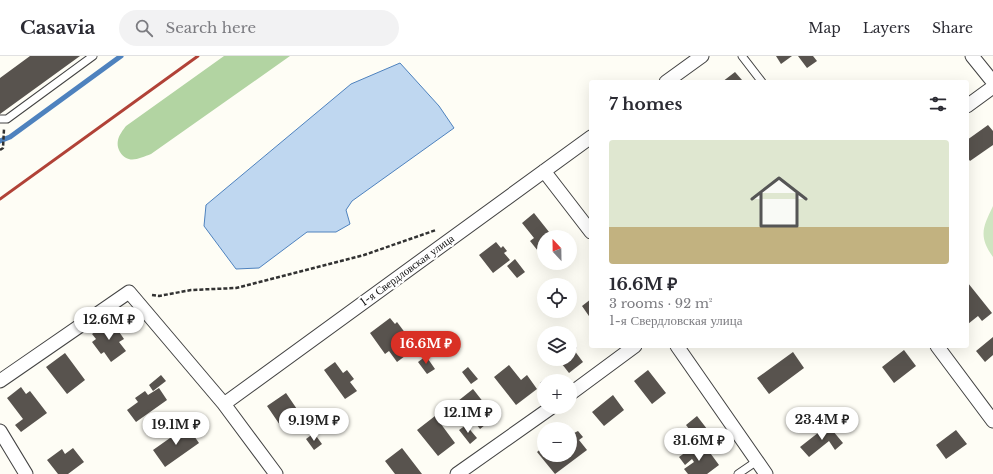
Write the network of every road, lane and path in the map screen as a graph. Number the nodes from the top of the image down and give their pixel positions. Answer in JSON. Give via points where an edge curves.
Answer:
{"nodes":[{"id":1,"x":93,"y":56,"type":"edge"},
{"id":2,"x":702,"y":56,"type":"edge"},
{"id":3,"x":742,"y":56,"type":"edge"},
{"id":4,"x":972,"y":56,"type":"edge"},
{"id":5,"x":669,"y":80,"type":"edge"},
{"id":6,"x":760,"y":80,"type":"edge"},
{"id":7,"x":993,"y":82,"type":"edge"},
{"id":8,"x":993,"y":87,"type":"edge"},
{"id":9,"x":969,"y":105,"type":"edge"},
{"id":10,"x":0,"y":119,"type":"edge"},
{"id":11,"x":4,"y":131,"type":"dead end"},
{"id":12,"x":589,"y":138,"type":"edge"},
{"id":13,"x":0,"y":150,"type":"edge"},
{"id":14,"x":544,"y":171,"type":"junction"},
{"id":15,"x":443,"y":228,"type":"dead end"},
{"id":16,"x":589,"y":229,"type":"edge"},
{"id":17,"x":129,"y":292,"type":"junction"},
{"id":18,"x":632,"y":348,"type":"edge"},
{"id":19,"x":678,"y":348,"type":"edge"},
{"id":20,"x":938,"y":348,"type":"edge"},
{"id":21,"x":0,"y":381,"type":"edge"},
{"id":22,"x":577,"y":389,"type":"edge"},
{"id":23,"x":224,"y":404,"type":"junction"},
{"id":24,"x":542,"y":414,"type":"edge"},
{"id":25,"x":993,"y":421,"type":"edge"},
{"id":26,"x":0,"y":431,"type":"edge"},
{"id":27,"x":757,"y":461,"type":"junction"},
{"id":28,"x":26,"y":474,"type":"edge"},
{"id":29,"x":276,"y":474,"type":"edge"},
{"id":30,"x":458,"y":474,"type":"edge"},
{"id":31,"x":738,"y":474,"type":"edge"},
{"id":32,"x":766,"y":474,"type":"edge"}],
"edges":[{"from":1,"to":10,"type":"lane","via":[[7,119]]},
{"from":2,"to":5,"type":"street"},
{"from":3,"to":6,"type":"lane"},
{"from":4,"to":7,"type":"street"},
{"from":8,"to":9,"type":"street"},
{"from":11,"to":13,"type":"path","via":[[3,148]]},
{"from":12,"to":14,"type":"street","name":"1-я Свердловская улица"},
{"from":14,"to":16,"type":"street"},
{"from":14,"to":23,"type":"street","name":"1-я Свердловская улица"},
{"from":15,"to":17,"type":"path","via":[[364,254],[236,288],[191,290],[159,296]]},
{"from":17,"to":21,"type":"street"},
{"from":17,"to":23,"type":"street"},
{"from":18,"to":22,"type":"street"},
{"from":19,"to":27,"type":"street"},
{"from":20,"to":25,"type":"street"},
{"from":23,"to":29,"type":"street"},
{"from":24,"to":30,"type":"street"},
{"from":26,"to":28,"type":"street"},
{"from":27,"to":31,"type":"lane"},
{"from":27,"to":32,"type":"street"}]}
